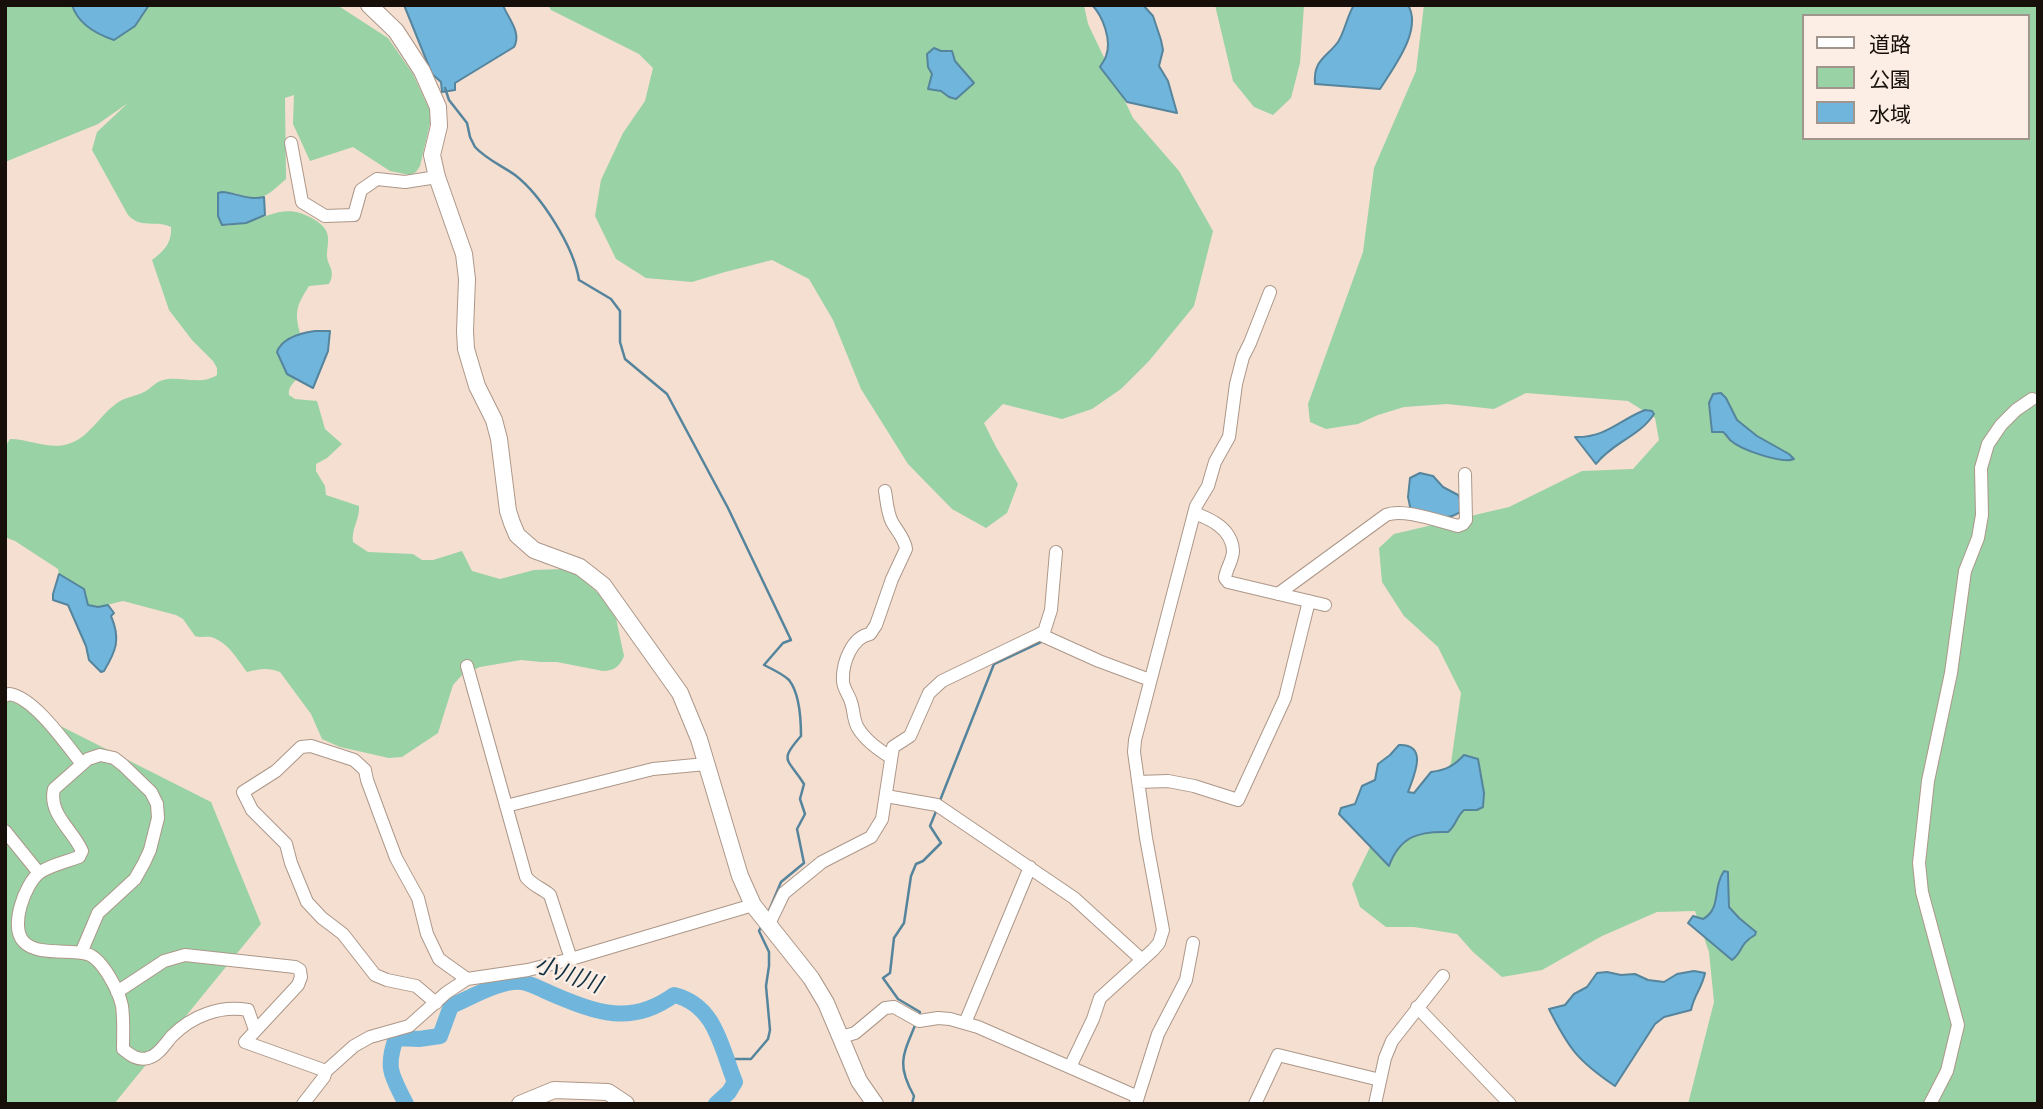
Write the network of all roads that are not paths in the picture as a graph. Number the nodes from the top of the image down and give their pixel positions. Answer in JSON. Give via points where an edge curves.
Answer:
{"nodes":[{"id":1,"x":369,"y":5,"type":"edge"},
{"id":2,"x":291,"y":143,"type":"dead end"},
{"id":3,"x":437,"y":177,"type":"junction"},
{"id":4,"x":1270,"y":292,"type":"dead end"},
{"id":5,"x":2032,"y":399,"type":"dead end"},
{"id":6,"x":1465,"y":474,"type":"dead end"},
{"id":7,"x":885,"y":492,"type":"dead end"},
{"id":8,"x":1194,"y":513,"type":"junction"},
{"id":9,"x":1056,"y":552,"type":"dead end"},
{"id":10,"x":1278,"y":594,"type":"junction"},
{"id":11,"x":1309,"y":601,"type":"junction"},
{"id":12,"x":1325,"y":605,"type":"dead end"},
{"id":13,"x":1039,"y":634,"type":"junction"},
{"id":14,"x":467,"y":666,"type":"dead end"},
{"id":15,"x":1150,"y":680,"type":"junction"},
{"id":16,"x":5,"y":696,"type":"edge"},
{"id":17,"x":890,"y":757,"type":"junction"},
{"id":18,"x":82,"y":764,"type":"junction"},
{"id":19,"x":706,"y":764,"type":"junction"},
{"id":20,"x":1138,"y":782,"type":"junction"},
{"id":21,"x":886,"y":796,"type":"junction"},
{"id":22,"x":506,"y":806,"type":"junction"},
{"id":23,"x":5,"y":831,"type":"edge"},
{"id":24,"x":1030,"y":867,"type":"junction"},
{"id":25,"x":39,"y":873,"type":"junction"},
{"id":26,"x":761,"y":914,"type":"junction"},
{"id":27,"x":1193,"y":943,"type":"dead end"},
{"id":28,"x":81,"y":953,"type":"junction"},
{"id":29,"x":571,"y":959,"type":"junction"},
{"id":30,"x":1141,"y":959,"type":"junction"},
{"id":31,"x":1443,"y":976,"type":"dead end"},
{"id":32,"x":467,"y":979,"type":"junction"},
{"id":33,"x":117,"y":992,"type":"junction"},
{"id":34,"x":436,"y":1003,"type":"junction"},
{"id":35,"x":1417,"y":1007,"type":"junction"},
{"id":36,"x":965,"y":1023,"type":"junction"},
{"id":37,"x":255,"y":1030,"type":"junction"},
{"id":38,"x":841,"y":1037,"type":"junction"},
{"id":39,"x":1070,"y":1067,"type":"junction"},
{"id":40,"x":326,"y":1071,"type":"junction"},
{"id":41,"x":1380,"y":1080,"type":"junction"},
{"id":42,"x":1137,"y":1100,"type":"edge"},
{"id":43,"x":303,"y":1104,"type":"edge"},
{"id":44,"x":520,"y":1104,"type":"edge"},
{"id":45,"x":626,"y":1104,"type":"edge"},
{"id":46,"x":875,"y":1104,"type":"edge"},
{"id":47,"x":1255,"y":1104,"type":"edge"},
{"id":48,"x":1375,"y":1104,"type":"edge"},
{"id":49,"x":1510,"y":1104,"type":"edge"},
{"id":50,"x":1930,"y":1104,"type":"edge"}],
"edges":[{"from":1,"to":3,"type":"main road","via":[[396,31],[438,107],[432,155]]},
{"from":2,"to":3,"type":"street","via":[[302,202],[325,216],[354,215],[361,190],[377,179],[405,182]]},
{"from":3,"to":19,"type":"main road","via":[[464,254],[466,349],[497,429],[508,511],[517,535],[534,550],[580,567],[603,585],[680,693]]},
{"from":4,"to":8,"type":"street","via":[[1243,357],[1229,437]]},
{"from":5,"to":50,"type":"street","via":[[2001,425],[1988,444],[1981,468],[1982,515],[1965,571],[1951,673],[1928,780],[1919,863],[1922,892],[1958,1025],[1947,1071]]},
{"from":6,"to":10,"type":"street","via":[[1463,524],[1405,512],[1385,515]]},
{"from":7,"to":17,"type":"street","via":[[891,520],[906,549],[876,625],[847,656],[843,682],[858,729]]},
{"from":8,"to":10,"type":"street","via":[[1215,521],[1231,543],[1228,582]]},
{"from":8,"to":15,"type":"street"},
{"from":9,"to":13,"type":"street","via":[[1051,610],[1044,632]]},
{"from":10,"to":11,"type":"street"},
{"from":11,"to":12,"type":"street"},
{"from":11,"to":20,"type":"street","via":[[1285,698],[1238,800],[1168,781]]},
{"from":13,"to":15,"type":"street"},
{"from":13,"to":17,"type":"street","via":[[942,681],[929,693],[910,736],[893,747]]},
{"from":14,"to":22,"type":"street"},
{"from":15,"to":20,"type":"street","via":[[1135,740]]},
{"from":16,"to":18,"type":"street","via":[[15,695],[37,711]]},
{"from":17,"to":21,"type":"street"},
{"from":18,"to":25,"type":"street","via":[[60,782],[52,796],[55,811],[82,851],[79,857]]},
{"from":18,"to":28,"type":"street","via":[[100,755],[114,758],[151,792],[158,804],[158,818],[145,863],[135,879],[98,913]]},
{"from":19,"to":22,"type":"street","via":[[653,768]]},
{"from":19,"to":26,"type":"main road","via":[[740,876]]},
{"from":20,"to":30,"type":"street","via":[[1163,930],[1159,943]]},
{"from":21,"to":24,"type":"street","via":[[937,805]]},
{"from":21,"to":26,"type":"street","via":[[882,819],[871,837],[822,862]]},
{"from":22,"to":29,"type":"street","via":[[526,877],[550,895]]},
{"from":23,"to":25,"type":"street"},
{"from":24,"to":30,"type":"street","via":[[1074,898]]},
{"from":24,"to":36,"type":"street"},
{"from":25,"to":28,"type":"street","via":[[25,892],[19,916],[23,942],[60,953]]},
{"from":26,"to":29,"type":"street"},
{"from":26,"to":38,"type":"main road","via":[[816,986]]},
{"from":27,"to":42,"type":"street","via":[[1186,980],[1158,1034]]},
{"from":28,"to":33,"type":"street","via":[[94,957]]},
{"from":29,"to":32,"type":"street"},
{"from":30,"to":39,"type":"street","via":[[1100,998]]},
{"from":31,"to":35,"type":"street"},
{"from":32,"to":34,"type":"street"},
{"from":32,"to":34,"type":"street","via":[[439,960],[365,770],[354,760],[302,747],[243,792],[253,810],[286,844],[307,902],[321,918],[343,934],[375,975],[416,986]]},
{"from":33,"to":37,"type":"street","via":[[124,1020],[123,1049],[131,1056],[154,1056],[195,1018],[216,1011],[248,1010]]},
{"from":33,"to":37,"type":"street","via":[[164,961],[185,955],[300,970],[298,985]]},
{"from":34,"to":40,"type":"street","via":[[410,1026],[354,1046]]},
{"from":35,"to":41,"type":"street","via":[[1392,1041]]},
{"from":35,"to":49,"type":"street"},
{"from":36,"to":38,"type":"street","via":[[938,1018],[919,1021],[894,1007]]},
{"from":36,"to":39,"type":"street"},
{"from":37,"to":40,"type":"street","via":[[245,1042]]},
{"from":38,"to":46,"type":"main road","via":[[859,1081]]},
{"from":39,"to":42,"type":"street"},
{"from":40,"to":43,"type":"street"},
{"from":41,"to":47,"type":"street","via":[[1278,1055]]},
{"from":41,"to":48,"type":"street"},
{"from":44,"to":45,"type":"main road","via":[[554,1090],[608,1092]]}]}
